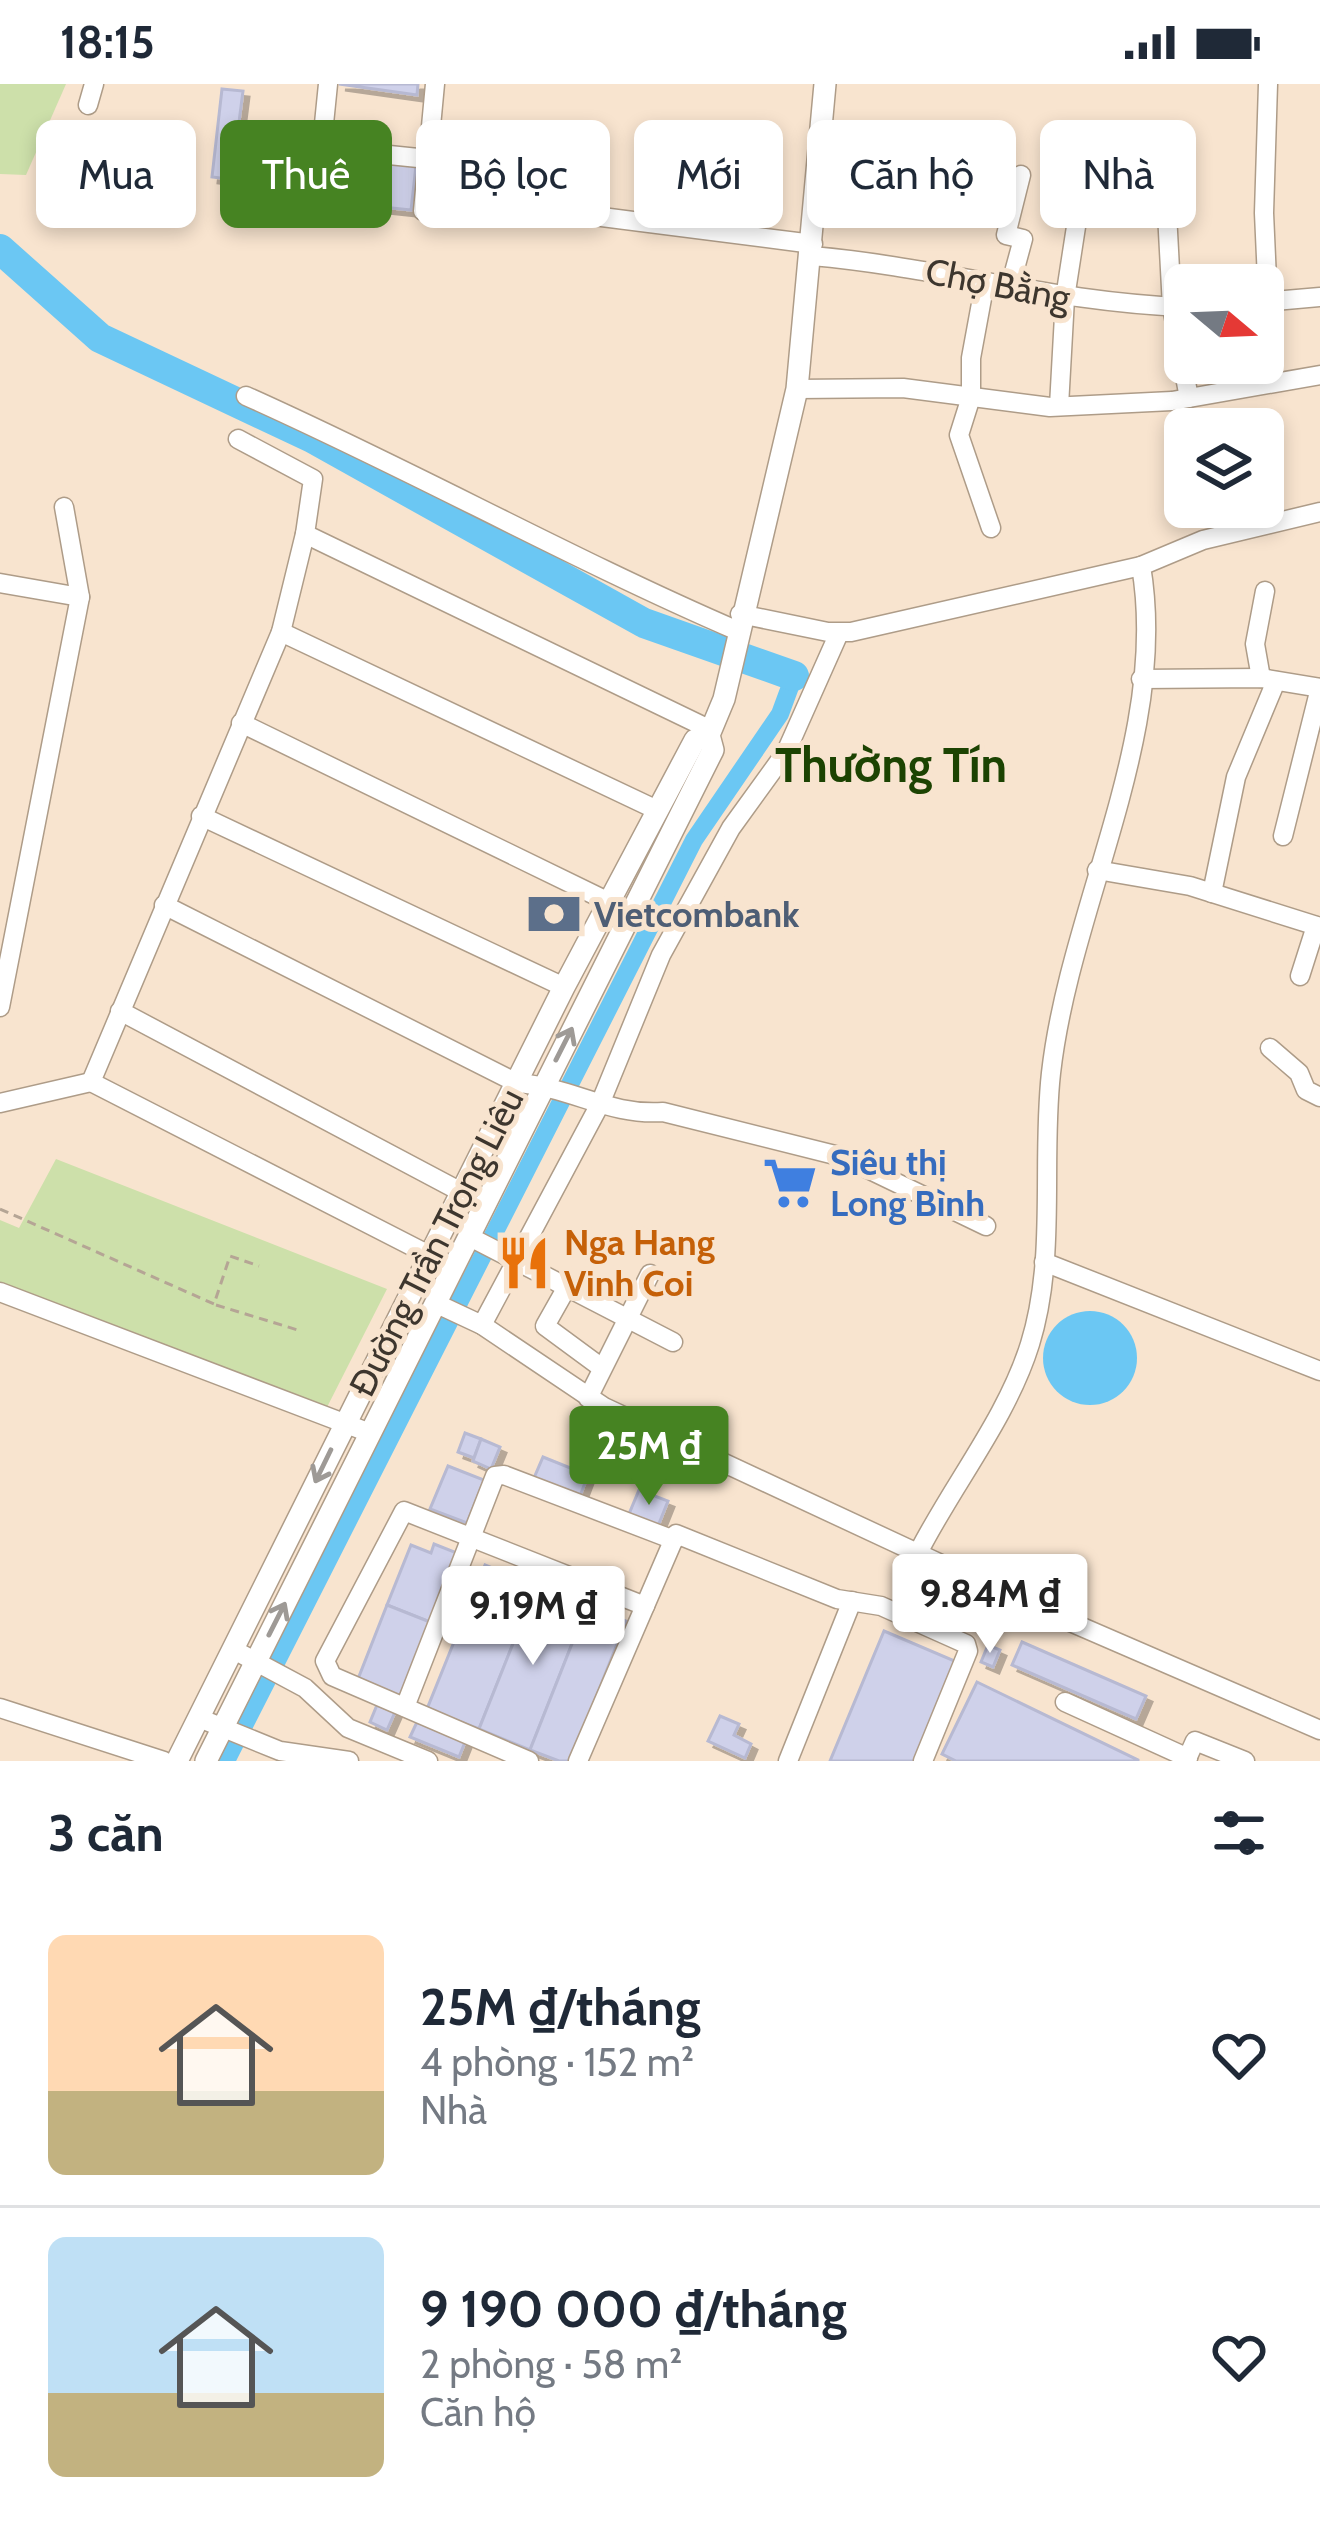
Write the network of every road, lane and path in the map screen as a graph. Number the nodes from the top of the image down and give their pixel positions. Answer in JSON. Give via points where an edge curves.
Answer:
{"nodes":[{"id":1,"x":94,"y":84,"type":"edge"},
{"id":2,"x":328,"y":84,"type":"edge"},
{"id":3,"x":435,"y":84,"type":"edge"},
{"id":4,"x":825,"y":84,"type":"edge"},
{"id":5,"x":1268,"y":84,"type":"edge"},
{"id":6,"x":88,"y":105,"type":"dead end"},
{"id":7,"x":324,"y":120,"type":"edge"},
{"id":8,"x":432,"y":120,"type":"edge"},
{"id":9,"x":1021,"y":176,"type":"dead end"},
{"id":10,"x":610,"y":218,"type":"edge"},
{"id":11,"x":1076,"y":228,"type":"edge"},
{"id":12,"x":1169,"y":228,"type":"edge"},
{"id":13,"x":813,"y":250,"type":"junction"},
{"id":14,"x":1174,"y":264,"type":"edge"},
{"id":15,"x":1265,"y":264,"type":"edge"},
{"id":16,"x":985,"y":282,"type":"junction"},
{"id":17,"x":1010,"y":287,"type":"junction"},
{"id":18,"x":1320,"y":297,"type":"edge"},
{"id":19,"x":1065,"y":298,"type":"junction"},
{"id":20,"x":1284,"y":300,"type":"edge"},
{"id":21,"x":1164,"y":306,"type":"edge"},
{"id":22,"x":1320,"y":375,"type":"edge"},
{"id":23,"x":1187,"y":384,"type":"edge"},
{"id":24,"x":797,"y":388,"type":"junction"},
{"id":25,"x":245,"y":396,"type":"dead end"},
{"id":26,"x":971,"y":397,"type":"junction"},
{"id":27,"x":1189,"y":398,"type":"junction"},
{"id":28,"x":1059,"y":406,"type":"junction"},
{"id":29,"x":238,"y":439,"type":"dead end"},
{"id":30,"x":64,"y":507,"type":"dead end"},
{"id":31,"x":1320,"y":512,"type":"edge"},
{"id":32,"x":992,"y":528,"type":"dead end"},
{"id":33,"x":305,"y":534,"type":"junction"},
{"id":34,"x":1141,"y":566,"type":"junction"},
{"id":35,"x":0,"y":583,"type":"edge"},
{"id":36,"x":1265,"y":591,"type":"dead end"},
{"id":37,"x":80,"y":597,"type":"junction"},
{"id":38,"x":739,"y":622,"type":"junction"},
{"id":39,"x":280,"y":632,"type":"junction"},
{"id":40,"x":839,"y":633,"type":"junction"},
{"id":41,"x":1141,"y":679,"type":"junction"},
{"id":42,"x":1269,"y":680,"type":"junction"},
{"id":43,"x":1320,"y":688,"type":"edge"},
{"id":44,"x":241,"y":723,"type":"junction"},
{"id":45,"x":710,"y":732,"type":"junction"},
{"id":46,"x":657,"y":810,"type":"junction"},
{"id":47,"x":201,"y":816,"type":"junction"},
{"id":48,"x":1282,"y":836,"type":"dead end"},
{"id":49,"x":1097,"y":871,"type":"junction"},
{"id":50,"x":1213,"y":893,"type":"junction"},
{"id":51,"x":609,"y":902,"type":"junction"},
{"id":52,"x":164,"y":905,"type":"junction"},
{"id":53,"x":1318,"y":926,"type":"edge"},
{"id":54,"x":1300,"y":976,"type":"dead end"},
{"id":55,"x":564,"y":987,"type":"junction"},
{"id":56,"x":0,"y":1006,"type":"edge"},
{"id":57,"x":120,"y":1011,"type":"junction"},
{"id":58,"x":1270,"y":1048,"type":"dead end"},
{"id":59,"x":91,"y":1082,"type":"junction"},
{"id":60,"x":517,"y":1083,"type":"junction"},
{"id":61,"x":551,"y":1085,"type":"junction"},
{"id":62,"x":1320,"y":1097,"type":"edge"},
{"id":63,"x":597,"y":1102,"type":"junction"},
{"id":64,"x":0,"y":1103,"type":"edge"},
{"id":65,"x":465,"y":1194,"type":"junction"},
{"id":66,"x":0,"y":1209,"type":"edge"},
{"id":67,"x":986,"y":1226,"type":"dead end"},
{"id":68,"x":480,"y":1242,"type":"junction"},
{"id":69,"x":433,"y":1257,"type":"junction"},
{"id":70,"x":513,"y":1260,"type":"junction"},
{"id":71,"x":1045,"y":1262,"type":"junction"},
{"id":72,"x":259,"y":1266,"type":"dead end"},
{"id":73,"x":650,"y":1274,"type":"dead end"},
{"id":74,"x":567,"y":1287,"type":"junction"},
{"id":75,"x":0,"y":1292,"type":"edge"},
{"id":76,"x":435,"y":1303,"type":"junction"},
{"id":77,"x":214,"y":1304,"type":"junction"},
{"id":78,"x":626,"y":1318,"type":"junction"},
{"id":79,"x":481,"y":1325,"type":"junction"},
{"id":80,"x":301,"y":1331,"type":"dead end"},
{"id":81,"x":673,"y":1342,"type":"dead end"},
{"id":82,"x":602,"y":1369,"type":"junction"},
{"id":83,"x":1320,"y":1371,"type":"edge"},
{"id":84,"x":588,"y":1397,"type":"junction"},
{"id":85,"x":344,"y":1424,"type":"junction"},
{"id":86,"x":370,"y":1433,"type":"junction"},
{"id":87,"x":472,"y":1535,"type":"junction"},
{"id":88,"x":674,"y":1540,"type":"junction"},
{"id":89,"x":918,"y":1552,"type":"junction"},
{"id":90,"x":852,"y":1601,"type":"junction"},
{"id":91,"x":645,"y":1606,"type":"junction"},
{"id":92,"x":235,"y":1651,"type":"junction"},
{"id":93,"x":258,"y":1664,"type":"junction"},
{"id":94,"x":1066,"y":1702,"type":"dead end"},
{"id":95,"x":405,"y":1707,"type":"junction"},
{"id":96,"x":0,"y":1708,"type":"edge"},
{"id":97,"x":199,"y":1718,"type":"junction"},
{"id":98,"x":348,"y":1728,"type":"junction"},
{"id":99,"x":226,"y":1730,"type":"junction"},
{"id":100,"x":1320,"y":1730,"type":"edge"},
{"id":101,"x":342,"y":1758,"type":"edge"},
{"id":102,"x":1187,"y":1760,"type":"edge"},
{"id":103,"x":164,"y":1761,"type":"edge"},
{"id":104,"x":177,"y":1761,"type":"edge"},
{"id":105,"x":206,"y":1761,"type":"edge"},
{"id":106,"x":428,"y":1761,"type":"edge"},
{"id":107,"x":529,"y":1761,"type":"edge"},
{"id":108,"x":578,"y":1761,"type":"edge"},
{"id":109,"x":788,"y":1761,"type":"edge"},
{"id":110,"x":923,"y":1761,"type":"edge"},
{"id":111,"x":1245,"y":1761,"type":"edge"}],
"edges":[{"from":1,"to":6,"type":"street"},
{"from":2,"to":7,"type":"street"},
{"from":3,"to":8,"type":"street"},
{"from":4,"to":13,"type":"main road","name":"Đường Trần Trọng Liêu"},
{"from":5,"to":15,"type":"street"},
{"from":9,"to":17,"type":"street","via":[[1006,235],[1024,239]]},
{"from":10,"to":13,"type":"street","name":"Chợ Bằng"},
{"from":11,"to":19,"type":"street"},
{"from":12,"to":14,"type":"street"},
{"from":13,"to":16,"type":"street","name":"Chợ Bằng"},
{"from":13,"to":24,"type":"main road","name":"Đường Trần Trọng Liêu"},
{"from":16,"to":17,"type":"street","name":"Chợ Bằng"},
{"from":16,"to":26,"type":"street"},
{"from":17,"to":19,"type":"street","name":"Chợ Bằng"},
{"from":18,"to":20,"type":"street"},
{"from":19,"to":21,"type":"street","name":"Chợ Bằng"},
{"from":19,"to":28,"type":"street"},
{"from":22,"to":27,"type":"street"},
{"from":23,"to":27,"type":"street"},
{"from":24,"to":26,"type":"street"},
{"from":24,"to":38,"type":"main road","name":"Đường Trần Trọng Liêu"},
{"from":25,"to":38,"type":"street","via":[[626,583]]},
{"from":26,"to":28,"type":"street"},
{"from":26,"to":32,"type":"street","via":[[958,435]]},
{"from":27,"to":28,"type":"street"},
{"from":29,"to":33,"type":"street","via":[[313,478]]},
{"from":30,"to":37,"type":"street"},
{"from":31,"to":34,"type":"street","via":[[1203,540]]},
{"from":33,"to":39,"type":"street"},
{"from":33,"to":45,"type":"street"},
{"from":34,"to":40,"type":"street"},
{"from":34,"to":41,"type":"street","via":[[1149,614]]},
{"from":35,"to":37,"type":"street"},
{"from":36,"to":42,"type":"street","via":[[1255,644]]},
{"from":37,"to":56,"type":"street"},
{"from":38,"to":40,"type":"street"},
{"from":38,"to":45,"type":"main road","name":"Đường Trần Trọng Liêu"},
{"from":39,"to":44,"type":"street"},
{"from":39,"to":46,"type":"street"},
{"from":40,"to":63,"type":"street","via":[[786,752],[731,828],[653,973]]},
{"from":41,"to":42,"type":"street"},
{"from":41,"to":49,"type":"street"},
{"from":42,"to":43,"type":"street"},
{"from":42,"to":50,"type":"street","via":[[1236,777]]},
{"from":43,"to":48,"type":"street"},
{"from":44,"to":47,"type":"street"},
{"from":44,"to":51,"type":"street"},
{"from":45,"to":46,"type":"main road","name":"Đường Trần Trọng Liêu","via":[[695,740]]},
{"from":61,"to":45,"type":"main road","name":"Đường Trần Trọng Liêu","one_way":true,"via":[[713,750]]},
{"from":46,"to":51,"type":"main road","name":"Đường Trần Trọng Liêu"},
{"from":47,"to":52,"type":"street"},
{"from":47,"to":55,"type":"street"},
{"from":49,"to":50,"type":"street"},
{"from":49,"to":71,"type":"street","via":[[1050,1074]]},
{"from":50,"to":53,"type":"street"},
{"from":51,"to":55,"type":"main road","name":"Đường Trần Trọng Liêu"},
{"from":52,"to":57,"type":"street"},
{"from":52,"to":60,"type":"street"},
{"from":53,"to":54,"type":"street"},
{"from":55,"to":60,"type":"main road","name":"Đường Trần Trọng Liêu"},
{"from":57,"to":59,"type":"street"},
{"from":57,"to":65,"type":"street"},
{"from":58,"to":62,"type":"street"},
{"from":59,"to":64,"type":"street"},
{"from":59,"to":69,"type":"street"},
{"from":60,"to":61,"type":"street"},
{"from":60,"to":65,"type":"main road","name":"Đường Trần Trọng Liêu"},
{"from":61,"to":63,"type":"street"},
{"from":61,"to":68,"type":"main road","name":"Đường Trần Trọng Liêu"},
{"from":63,"to":67,"type":"street","via":[[830,1153]]},
{"from":63,"to":70,"type":"street"},
{"from":65,"to":69,"type":"main road","name":"Đường Trần Trọng Liêu"},
{"from":66,"to":77,"type":"path"},
{"from":68,"to":70,"type":"street"},
{"from":68,"to":76,"type":"main road","name":"Đường Trần Trọng Liêu"},
{"from":69,"to":85,"type":"main road","name":"Đường Trần Trọng Liêu"},
{"from":70,"to":74,"type":"street"},
{"from":70,"to":79,"type":"street"},
{"from":71,"to":83,"type":"street"},
{"from":71,"to":89,"type":"street","via":[[1030,1343],[1011,1388]]},
{"from":72,"to":77,"type":"path","via":[[230,1256]]},
{"from":73,"to":78,"type":"street"},
{"from":74,"to":78,"type":"street"},
{"from":74,"to":82,"type":"street","via":[[545,1327]]},
{"from":75,"to":85,"type":"street"},
{"from":76,"to":79,"type":"street"},
{"from":76,"to":86,"type":"main road","name":"Đường Trần Trọng Liêu"},
{"from":77,"to":80,"type":"path"},
{"from":78,"to":81,"type":"street"},
{"from":78,"to":82,"type":"street"},
{"from":79,"to":84,"type":"street"},
{"from":82,"to":84,"type":"street"},
{"from":84,"to":89,"type":"street"},
{"from":85,"to":86,"type":"street"},
{"from":85,"to":92,"type":"main road","name":"Đường Trần Trọng Liêu","one_way":true},
{"from":93,"to":86,"type":"main road","name":"Đường Trần Trọng Liêu","one_way":true},
{"from":87,"to":88,"type":"street","via":[[495,1476],[504,1474]]},
{"from":87,"to":91,"type":"street"},
{"from":87,"to":95,"type":"street"},
{"from":87,"to":95,"type":"street","via":[[404,1511],[325,1661],[332,1676]]},
{"from":88,"to":90,"type":"street","via":[[676,1534]]},
{"from":88,"to":91,"type":"street"},
{"from":89,"to":100,"type":"street"},
{"from":90,"to":109,"type":"street"},
{"from":90,"to":110,"type":"street","via":[[966,1644]]},
{"from":91,"to":108,"type":"street"},
{"from":92,"to":93,"type":"street"},
{"from":92,"to":97,"type":"main road","name":"Đường Trần Trọng Liêu"},
{"from":93,"to":98,"type":"street","via":[[305,1688]]},
{"from":93,"to":99,"type":"main road","name":"Đường Trần Trọng Liêu"},
{"from":94,"to":102,"type":"street"},
{"from":95,"to":107,"type":"street"},
{"from":96,"to":103,"type":"street"},
{"from":97,"to":99,"type":"street"},
{"from":97,"to":104,"type":"main road","name":"Đường Trần Trọng Liêu"},
{"from":98,"to":101,"type":"street"},
{"from":98,"to":106,"type":"street"},
{"from":99,"to":101,"type":"street","via":[[280,1751]]},
{"from":99,"to":105,"type":"main road","name":"Đường Trần Trọng Liêu"},
{"from":102,"to":111,"type":"street","via":[[1195,1741]]}]}
